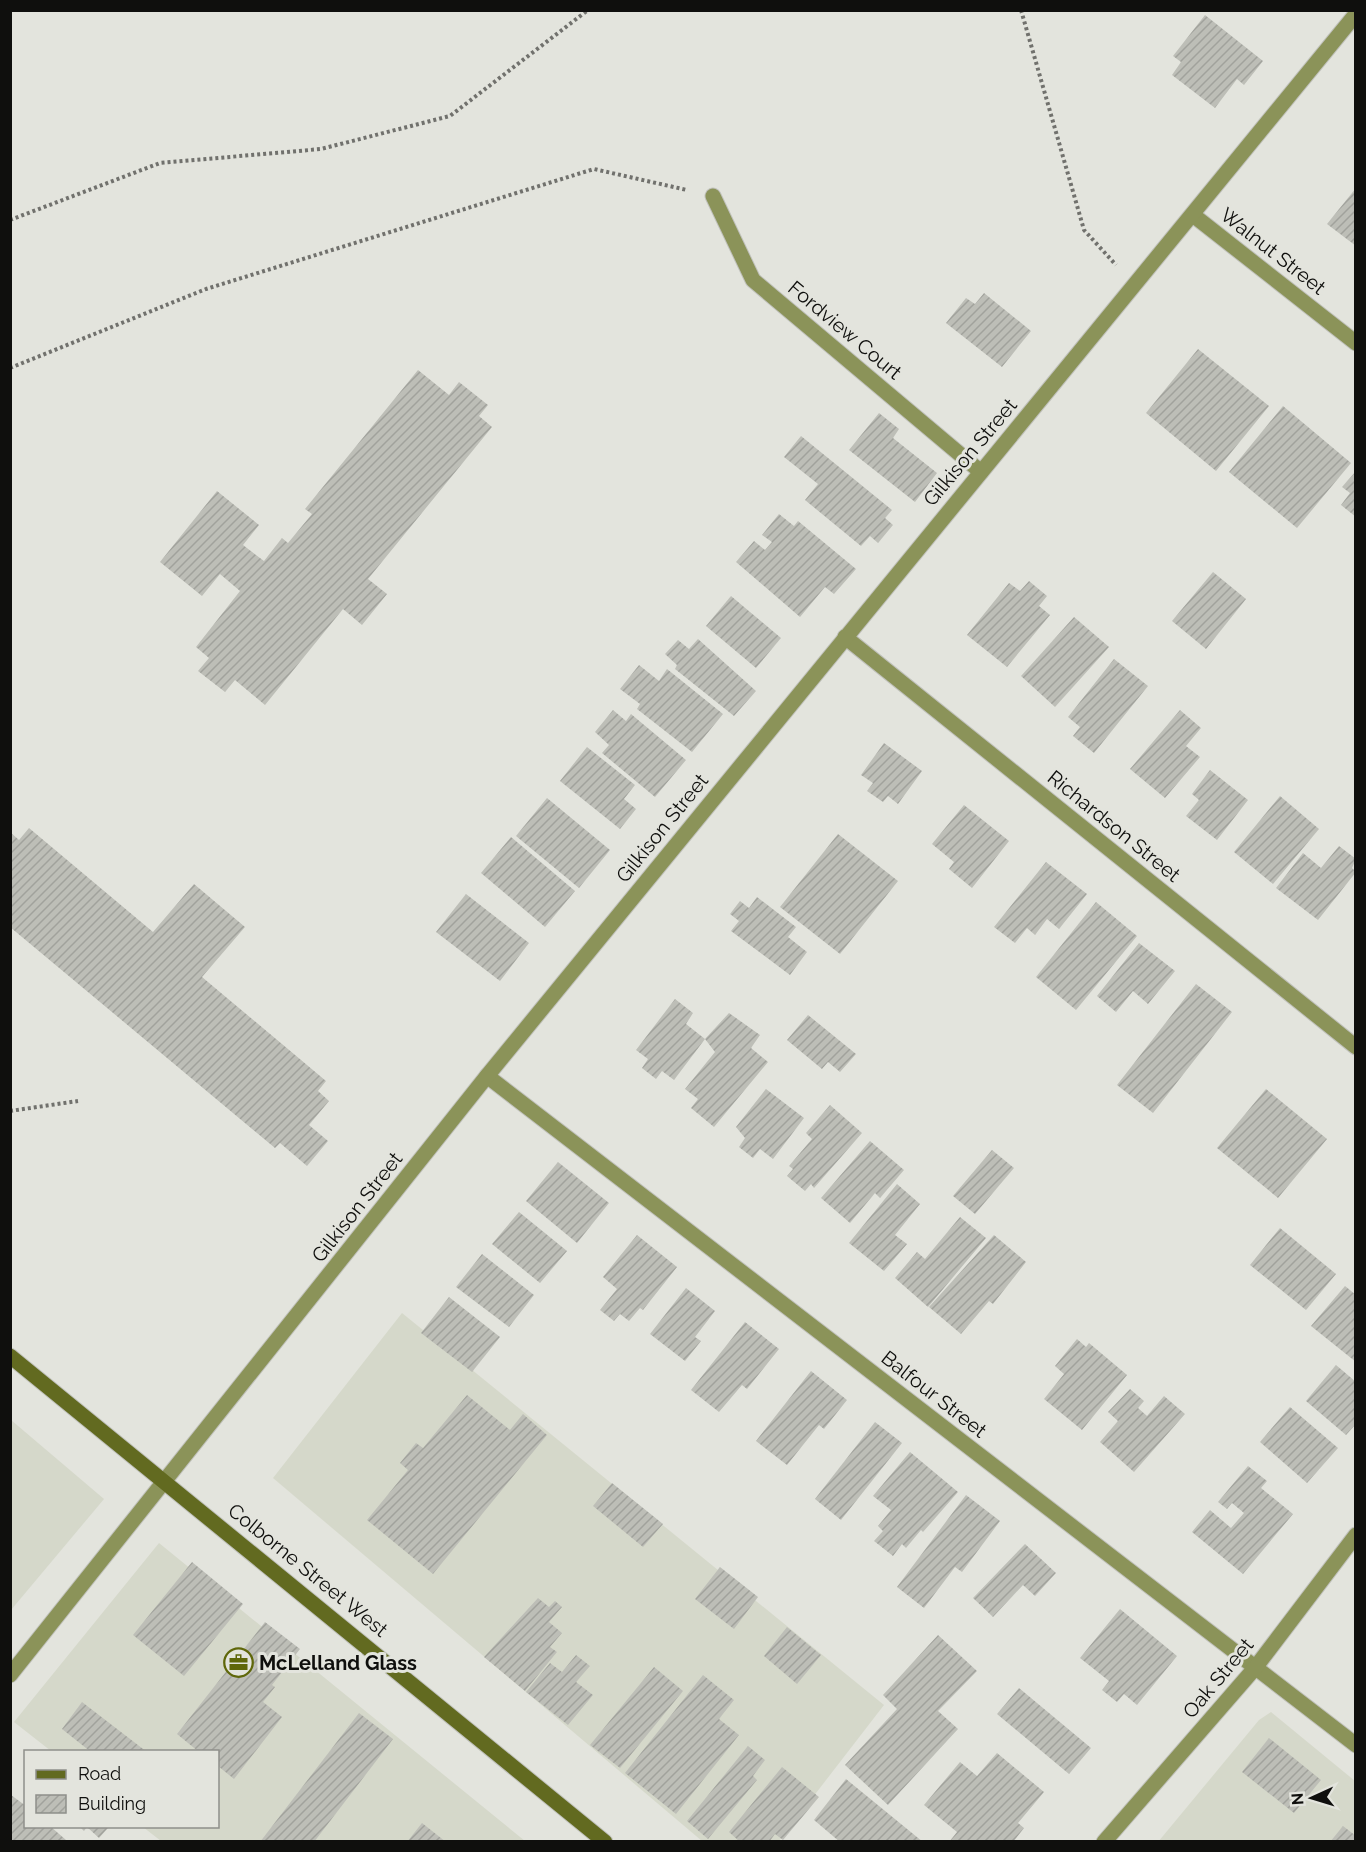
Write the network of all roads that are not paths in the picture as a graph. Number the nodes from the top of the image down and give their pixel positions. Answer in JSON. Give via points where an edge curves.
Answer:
{"nodes":[{"id":1,"x":1356,"y":14,"type":"edge"},
{"id":2,"x":713,"y":196,"type":"road end"},
{"id":3,"x":1193,"y":215,"type":"junction"},
{"id":4,"x":1356,"y":343,"type":"edge"},
{"id":5,"x":981,"y":472,"type":"junction"},
{"id":6,"x":845,"y":637,"type":"junction"},
{"id":7,"x":1356,"y":1047,"type":"edge"},
{"id":8,"x":488,"y":1076,"type":"junction"},
{"id":9,"x":10,"y":1356,"type":"edge"},
{"id":10,"x":165,"y":1481,"type":"junction"},
{"id":11,"x":1356,"y":1535,"type":"edge"},
{"id":12,"x":1255,"y":1668,"type":"junction"},
{"id":13,"x":10,"y":1675,"type":"edge"},
{"id":14,"x":1356,"y":1745,"type":"edge"},
{"id":15,"x":605,"y":1842,"type":"edge"},
{"id":16,"x":1104,"y":1842,"type":"edge"}],
"edges":[{"from":1,"to":3,"type":"street","name":"Gilkison Street"},
{"from":2,"to":5,"type":"street","name":"Fordview Court","via":[[753,280]]},
{"from":3,"to":4,"type":"street","name":"Walnut Street"},
{"from":3,"to":5,"type":"street","name":"Gilkison Street"},
{"from":5,"to":6,"type":"street","name":"Gilkison Street"},
{"from":6,"to":7,"type":"street","name":"Richardson Street"},
{"from":6,"to":8,"type":"street","name":"Gilkison Street"},
{"from":8,"to":10,"type":"street","name":"Gilkison Street"},
{"from":8,"to":12,"type":"street","name":"Balfour Street"},
{"from":9,"to":10,"type":"main road","name":"Colborne Street West"},
{"from":10,"to":13,"type":"street","name":"Gilkison Street"},
{"from":10,"to":15,"type":"main road","name":"Colborne Street West"},
{"from":11,"to":12,"type":"street","name":"Oak Street"},
{"from":12,"to":14,"type":"street","name":"Balfour Street"},
{"from":12,"to":16,"type":"street","name":"Oak Street"}]}
